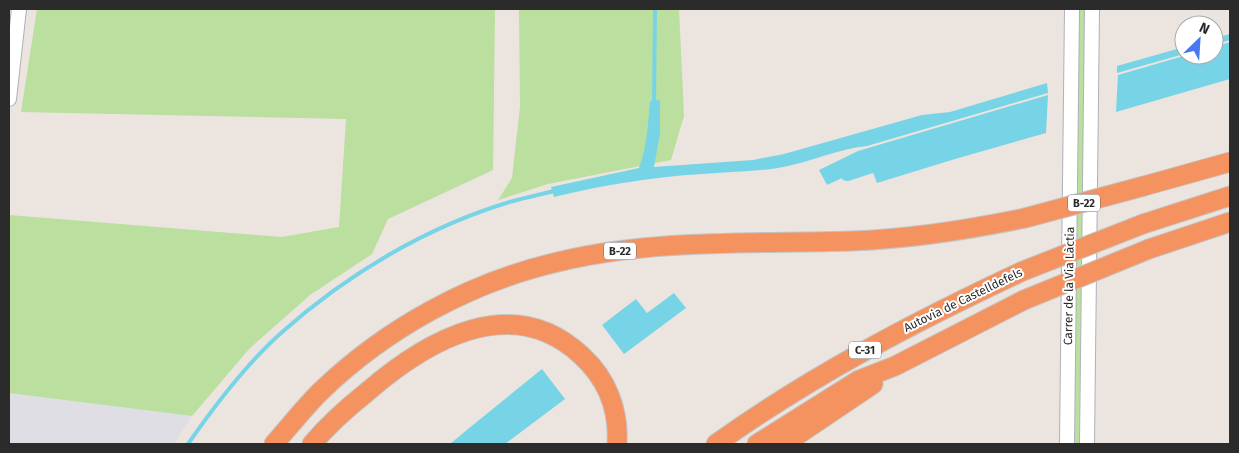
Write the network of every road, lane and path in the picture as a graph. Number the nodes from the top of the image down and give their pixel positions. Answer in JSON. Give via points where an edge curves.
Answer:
{"nodes":[{"id":1,"x":20,"y":9,"type":"edge"},
{"id":2,"x":1072,"y":9,"type":"edge"},
{"id":3,"x":1092,"y":9,"type":"edge"},
{"id":4,"x":9,"y":99,"type":"edge"},
{"id":5,"x":1230,"y":162,"type":"edge"},
{"id":6,"x":1230,"y":196,"type":"edge"},
{"id":7,"x":1230,"y":222,"type":"edge"},
{"id":8,"x":895,"y":366,"type":"junction"},
{"id":9,"x":274,"y":444,"type":"edge"},
{"id":10,"x":312,"y":444,"type":"edge"},
{"id":11,"x":617,"y":444,"type":"edge"},
{"id":12,"x":716,"y":444,"type":"edge"},
{"id":13,"x":757,"y":444,"type":"edge"},
{"id":14,"x":784,"y":444,"type":"edge"},
{"id":15,"x":1067,"y":444,"type":"edge"},
{"id":16,"x":1087,"y":444,"type":"edge"}],
"edges":[{"from":1,"to":4,"type":"street"},
{"from":2,"to":15,"type":"street","name":"Carrer de la Via Làctia"},
{"from":3,"to":16,"type":"street","name":"Carrer de la Via Làctia"},
{"from":5,"to":9,"type":"highway","number":"B-22","bridge":true,"via":[[1025,218],[974,228],[852,241],[648,248],[561,261],[519,273],[439,306],[398,330],[320,392]]},
{"from":6,"to":12,"type":"highway","name":"Autovia de Castelldefels","number":"C-31","bridge":true,"via":[[1143,224],[1023,271],[949,306],[809,384]]},
{"from":7,"to":8,"type":"highway","number":"C-31","bridge":true,"via":[[1149,249],[1024,300]]},
{"from":8,"to":13,"type":"highway","number":"C-31","via":[[859,380]]},
{"from":8,"to":14,"type":"highway","via":[[865,391]]},
{"from":10,"to":11,"type":"highway","via":[[347,408],[416,354],[447,337],[493,324],[532,328],[552,335],[596,368],[609,392]]}]}
